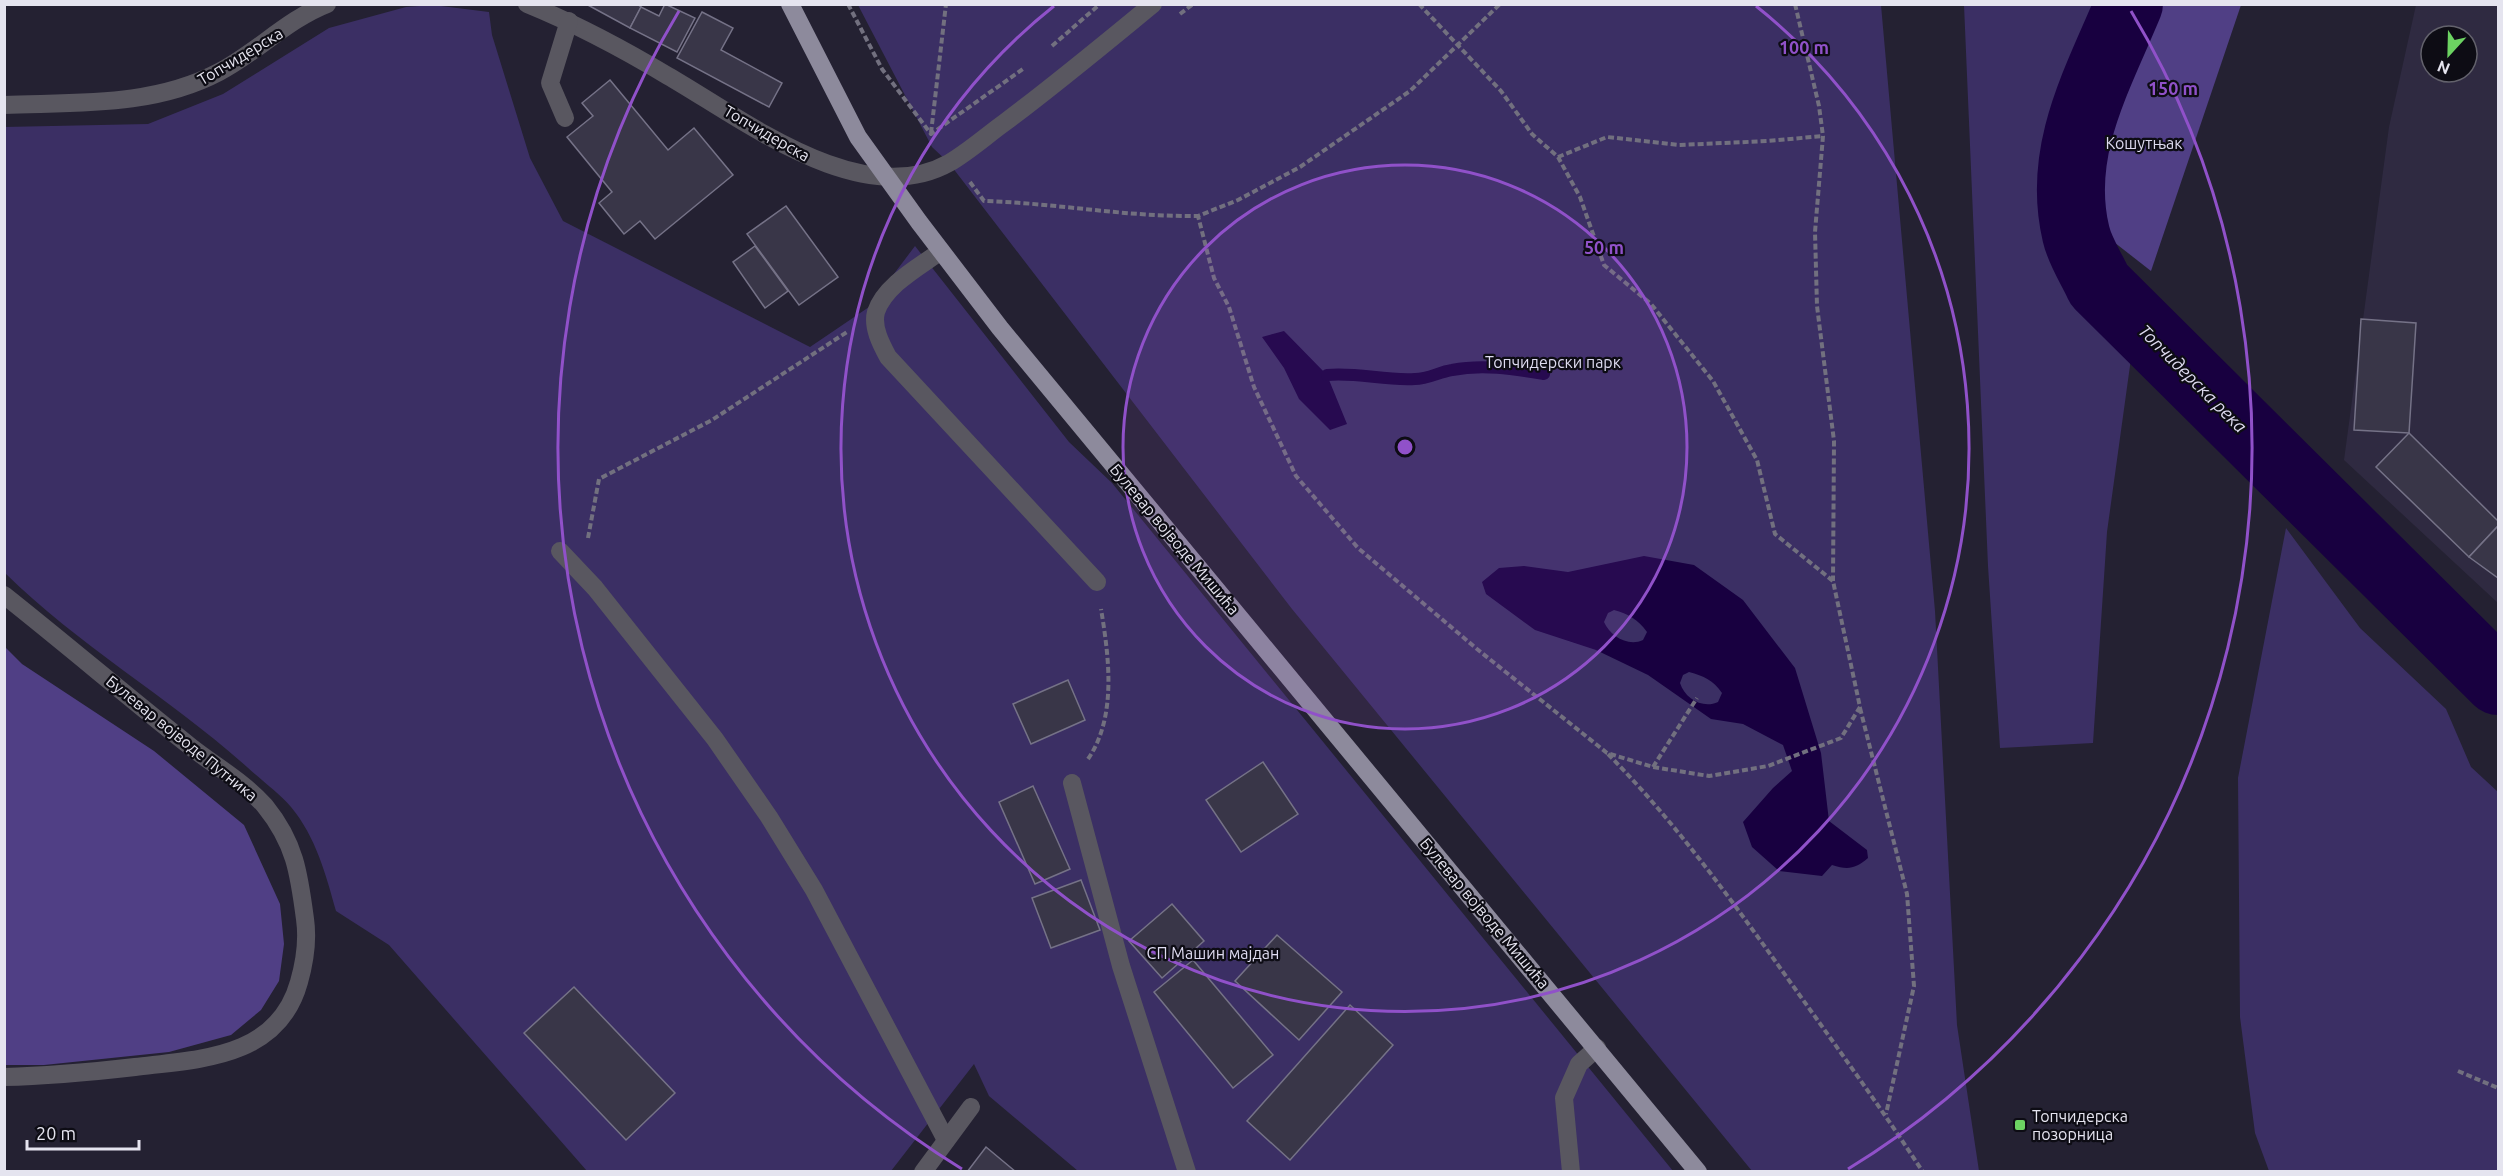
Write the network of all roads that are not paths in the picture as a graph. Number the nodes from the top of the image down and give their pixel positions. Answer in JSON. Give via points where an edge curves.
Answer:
{"nodes":[{"id":1,"x":327,"y":4,"type":"edge"},
{"id":2,"x":527,"y":4,"type":"edge"},
{"id":3,"x":790,"y":4,"type":"edge"},
{"id":4,"x":1153,"y":4,"type":"edge"},
{"id":5,"x":569,"y":21,"type":"junction"},
{"id":6,"x":4,"y":105,"type":"edge"},
{"id":7,"x":565,"y":118,"type":"dead end"},
{"id":8,"x":887,"y":178,"type":"junction"},
{"id":9,"x":940,"y":251,"type":"junction"},
{"id":10,"x":560,"y":551,"type":"dead end"},
{"id":11,"x":1097,"y":582,"type":"road end"},
{"id":12,"x":4,"y":595,"type":"edge"},
{"id":13,"x":1072,"y":783,"type":"road end"},
{"id":14,"x":1597,"y":1048,"type":"junction"},
{"id":15,"x":4,"y":1077,"type":"edge"},
{"id":16,"x":971,"y":1107,"type":"dead end"},
{"id":17,"x":946,"y":1140,"type":"junction"},
{"id":18,"x":923,"y":1172,"type":"edge"},
{"id":19,"x":1187,"y":1172,"type":"edge"},
{"id":20,"x":1571,"y":1172,"type":"edge"},
{"id":21,"x":1698,"y":1172,"type":"edge"}],
"edges":[{"from":1,"to":6,"type":"street","name":"Топчидерска","via":[[220,72],[188,86],[131,99]]},
{"from":2,"to":5,"type":"street","name":"Топчидерска"},
{"from":3,"to":8,"type":"main road","name":"Булевар војводе Мишића","via":[[836,99]]},
{"from":4,"to":8,"type":"street","name":"Топчидерска","via":[[1048,90],[949,163],[929,172]]},
{"from":5,"to":7,"type":"street","via":[[550,83]]},
{"from":5,"to":8,"type":"street","name":"Топчидерска","via":[[809,159]]},
{"from":8,"to":9,"type":"main road","name":"Булевар војводе Мишића"},
{"from":9,"to":11,"type":"street","via":[[887,295],[876,313],[878,338],[888,357]]},
{"from":9,"to":14,"type":"main road","name":"Булевар војводе Мишића"},
{"from":10,"to":17,"type":"street","via":[[595,588],[715,739],[770,817],[814,890]]},
{"from":12,"to":15,"type":"street","name":"Булевар војводе Путника","via":[[265,806],[297,861],[306,926],[304,965],[291,1005],[278,1023],[259,1038],[206,1059],[74,1075]]},
{"from":13,"to":19,"type":"street","via":[[1121,966]]},
{"from":14,"to":20,"type":"street","via":[[1579,1064],[1564,1098]]},
{"from":14,"to":21,"type":"main road","name":"Булевар војводе Мишића"},
{"from":16,"to":17,"type":"street"},
{"from":17,"to":18,"type":"street"}]}
